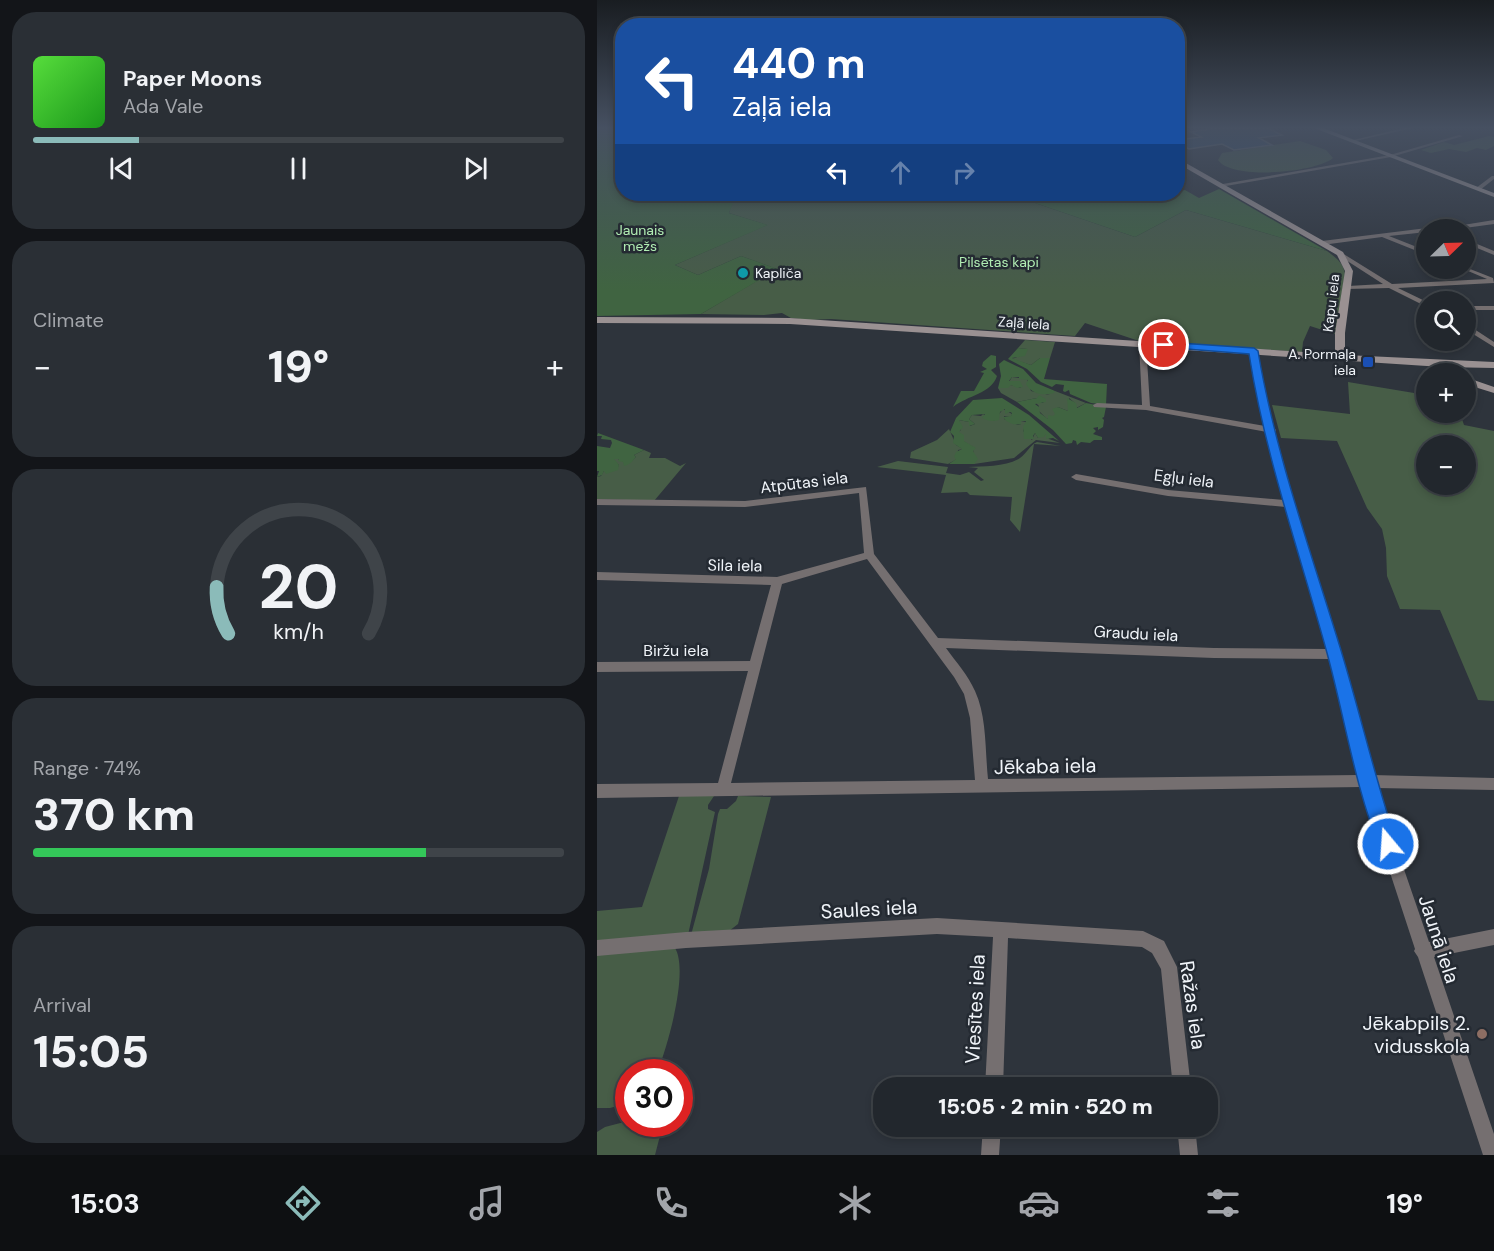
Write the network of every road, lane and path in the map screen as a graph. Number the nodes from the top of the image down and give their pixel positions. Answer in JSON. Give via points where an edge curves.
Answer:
{"nodes":[{"id":1,"x":1215,"y":182,"type":"edge"},
{"id":2,"x":1238,"y":182,"type":"edge"},
{"id":3,"x":1459,"y":182,"type":"edge"},
{"id":4,"x":1487,"y":182,"type":"edge"},
{"id":5,"x":1220,"y":185,"type":"junction"},
{"id":6,"x":1478,"y":189,"type":"junction"},
{"id":7,"x":1494,"y":195,"type":"edge"},
{"id":8,"x":1494,"y":222,"type":"edge"},
{"id":9,"x":1476,"y":224,"type":"edge"},
{"id":10,"x":1416,"y":232,"type":"edge"},
{"id":11,"x":1383,"y":236,"type":"junction"},
{"id":12,"x":1322,"y":243,"type":"junction"},
{"id":13,"x":1476,"y":246,"type":"edge"},
{"id":14,"x":1416,"y":249,"type":"edge"},
{"id":15,"x":1494,"y":253,"type":"edge"},
{"id":16,"x":1340,"y":254,"type":"junction"},
{"id":17,"x":1476,"y":273,"type":"edge"},
{"id":18,"x":1494,"y":281,"type":"edge"},
{"id":19,"x":1392,"y":287,"type":"junction"},
{"id":20,"x":1348,"y":288,"type":"junction"},
{"id":21,"x":1416,"y":299,"type":"edge"},
{"id":22,"x":1476,"y":308,"type":"edge"},
{"id":23,"x":1494,"y":308,"type":"edge"},
{"id":24,"x":597,"y":320,"type":"edge"},
{"id":25,"x":1476,"y":333,"type":"edge"},
{"id":26,"x":1142,"y":344,"type":"junction"},
{"id":27,"x":1494,"y":345,"type":"edge"},
{"id":28,"x":1254,"y":351,"type":"junction"},
{"id":29,"x":1340,"y":357,"type":"junction"},
{"id":30,"x":1422,"y":363,"type":"edge"},
{"id":31,"x":1476,"y":364,"type":"edge"},
{"id":32,"x":1494,"y":365,"type":"edge"},
{"id":33,"x":1476,"y":384,"type":"edge"},
{"id":34,"x":1494,"y":390,"type":"edge"},
{"id":35,"x":1097,"y":405,"type":"dead end"},
{"id":36,"x":1146,"y":408,"type":"junction"},
{"id":37,"x":1272,"y":430,"type":"junction"},
{"id":38,"x":1076,"y":477,"type":"dead end"},
{"id":39,"x":597,"y":502,"type":"edge"},
{"id":40,"x":1290,"y":504,"type":"junction"},
{"id":41,"x":869,"y":555,"type":"junction"},
{"id":42,"x":597,"y":576,"type":"edge"},
{"id":43,"x":777,"y":581,"type":"junction"},
{"id":44,"x":936,"y":642,"type":"junction"},
{"id":45,"x":1335,"y":654,"type":"junction"},
{"id":46,"x":755,"y":666,"type":"junction"},
{"id":47,"x":597,"y":667,"type":"edge"},
{"id":48,"x":1367,"y":781,"type":"junction"},
{"id":49,"x":1494,"y":784,"type":"edge"},
{"id":50,"x":982,"y":787,"type":"junction"},
{"id":51,"x":723,"y":788,"type":"junction"},
{"id":52,"x":597,"y":791,"type":"edge"},
{"id":53,"x":1001,"y":932,"type":"junction"},
{"id":54,"x":1494,"y":938,"type":"edge"},
{"id":55,"x":1143,"y":939,"type":"joint"},
{"id":56,"x":597,"y":948,"type":"edge"},
{"id":57,"x":1422,"y":951,"type":"junction"},
{"id":58,"x":994,"y":1077,"type":"edge"},
{"id":59,"x":1181,"y":1077,"type":"edge"},
{"id":60,"x":991,"y":1137,"type":"edge"},
{"id":61,"x":1187,"y":1137,"type":"edge"},
{"id":62,"x":990,"y":1155,"type":"edge"},
{"id":63,"x":1189,"y":1155,"type":"edge"},
{"id":64,"x":1492,"y":1155,"type":"edge"}],
"edges":[{"from":1,"to":5,"type":"main road"},
{"from":2,"to":5,"type":"street"},
{"from":3,"to":6,"type":"main road"},
{"from":4,"to":6,"type":"street"},
{"from":5,"to":12,"type":"main road"},
{"from":6,"to":7,"type":"main road"},
{"from":8,"to":9,"type":"street"},
{"from":10,"to":11,"type":"street"},
{"from":11,"to":12,"type":"street"},
{"from":11,"to":14,"type":"street"},
{"from":12,"to":16,"type":"main road"},
{"from":13,"to":15,"type":"street"},
{"from":16,"to":19,"type":"street"},
{"from":16,"to":20,"type":"main road","name":"Kapu iela","via":[[1349,271]]},
{"from":17,"to":18,"type":"street"},
{"from":18,"to":19,"type":"street"},
{"from":19,"to":20,"type":"street"},
{"from":19,"to":21,"type":"street"},
{"from":20,"to":29,"type":"main road","name":"Kapu iela"},
{"from":22,"to":23,"type":"street"},
{"from":24,"to":26,"type":"main road","name":"Zaļā iela","via":[[790,321]]},
{"from":25,"to":27,"type":"street"},
{"from":26,"to":28,"type":"main road","name":"Zaļā iela"},
{"from":26,"to":36,"type":"street"},
{"from":28,"to":29,"type":"main road","name":"Zaļā iela"},
{"from":28,"to":37,"type":"street","name":"Jaunā iela"},
{"from":29,"to":30,"type":"main road","name":"Zaļā iela"},
{"from":31,"to":32,"type":"main road"},
{"from":33,"to":34,"type":"main road"},
{"from":35,"to":36,"type":"street"},
{"from":36,"to":37,"type":"street"},
{"from":37,"to":40,"type":"street","name":"Jaunā iela"},
{"from":38,"to":40,"type":"street","name":"Egļu iela","via":[[1168,493]]},
{"from":39,"to":41,"type":"street","name":"Atpūtas iela","via":[[745,504],[863,489]]},
{"from":40,"to":45,"type":"street","name":"Jaunā iela"},
{"from":41,"to":43,"type":"street","name":"Sila iela"},
{"from":41,"to":44,"type":"street"},
{"from":42,"to":43,"type":"street","name":"Sila iela"},
{"from":43,"to":46,"type":"street"},
{"from":44,"to":45,"type":"street","name":"Graudu iela","via":[[1214,654]]},
{"from":44,"to":50,"type":"street","via":[[969,693],[976,718]]},
{"from":45,"to":48,"type":"street","name":"Jaunā iela"},
{"from":46,"to":47,"type":"street","name":"Biržu iela"},
{"from":46,"to":51,"type":"street"},
{"from":48,"to":49,"type":"street","name":"Jēkaba iela"},
{"from":48,"to":50,"type":"street","name":"Jēkaba iela"},
{"from":48,"to":57,"type":"street","name":"Jaunā iela"},
{"from":50,"to":51,"type":"street","name":"Jēkaba iela"},
{"from":51,"to":52,"type":"street","name":"Jēkaba iela"},
{"from":53,"to":55,"type":"street","name":"Saules iela"},
{"from":53,"to":56,"type":"street","name":"Saules iela","via":[[937,926]]},
{"from":53,"to":58,"type":"street","name":"Viesītes iela"},
{"from":54,"to":57,"type":"street"},
{"from":55,"to":59,"type":"street","name":"Ražas iela","via":[[1158,947],[1169,967]]},
{"from":57,"to":64,"type":"street","name":"Jaunā iela"},
{"from":60,"to":62,"type":"street"},
{"from":61,"to":63,"type":"street"}]}
